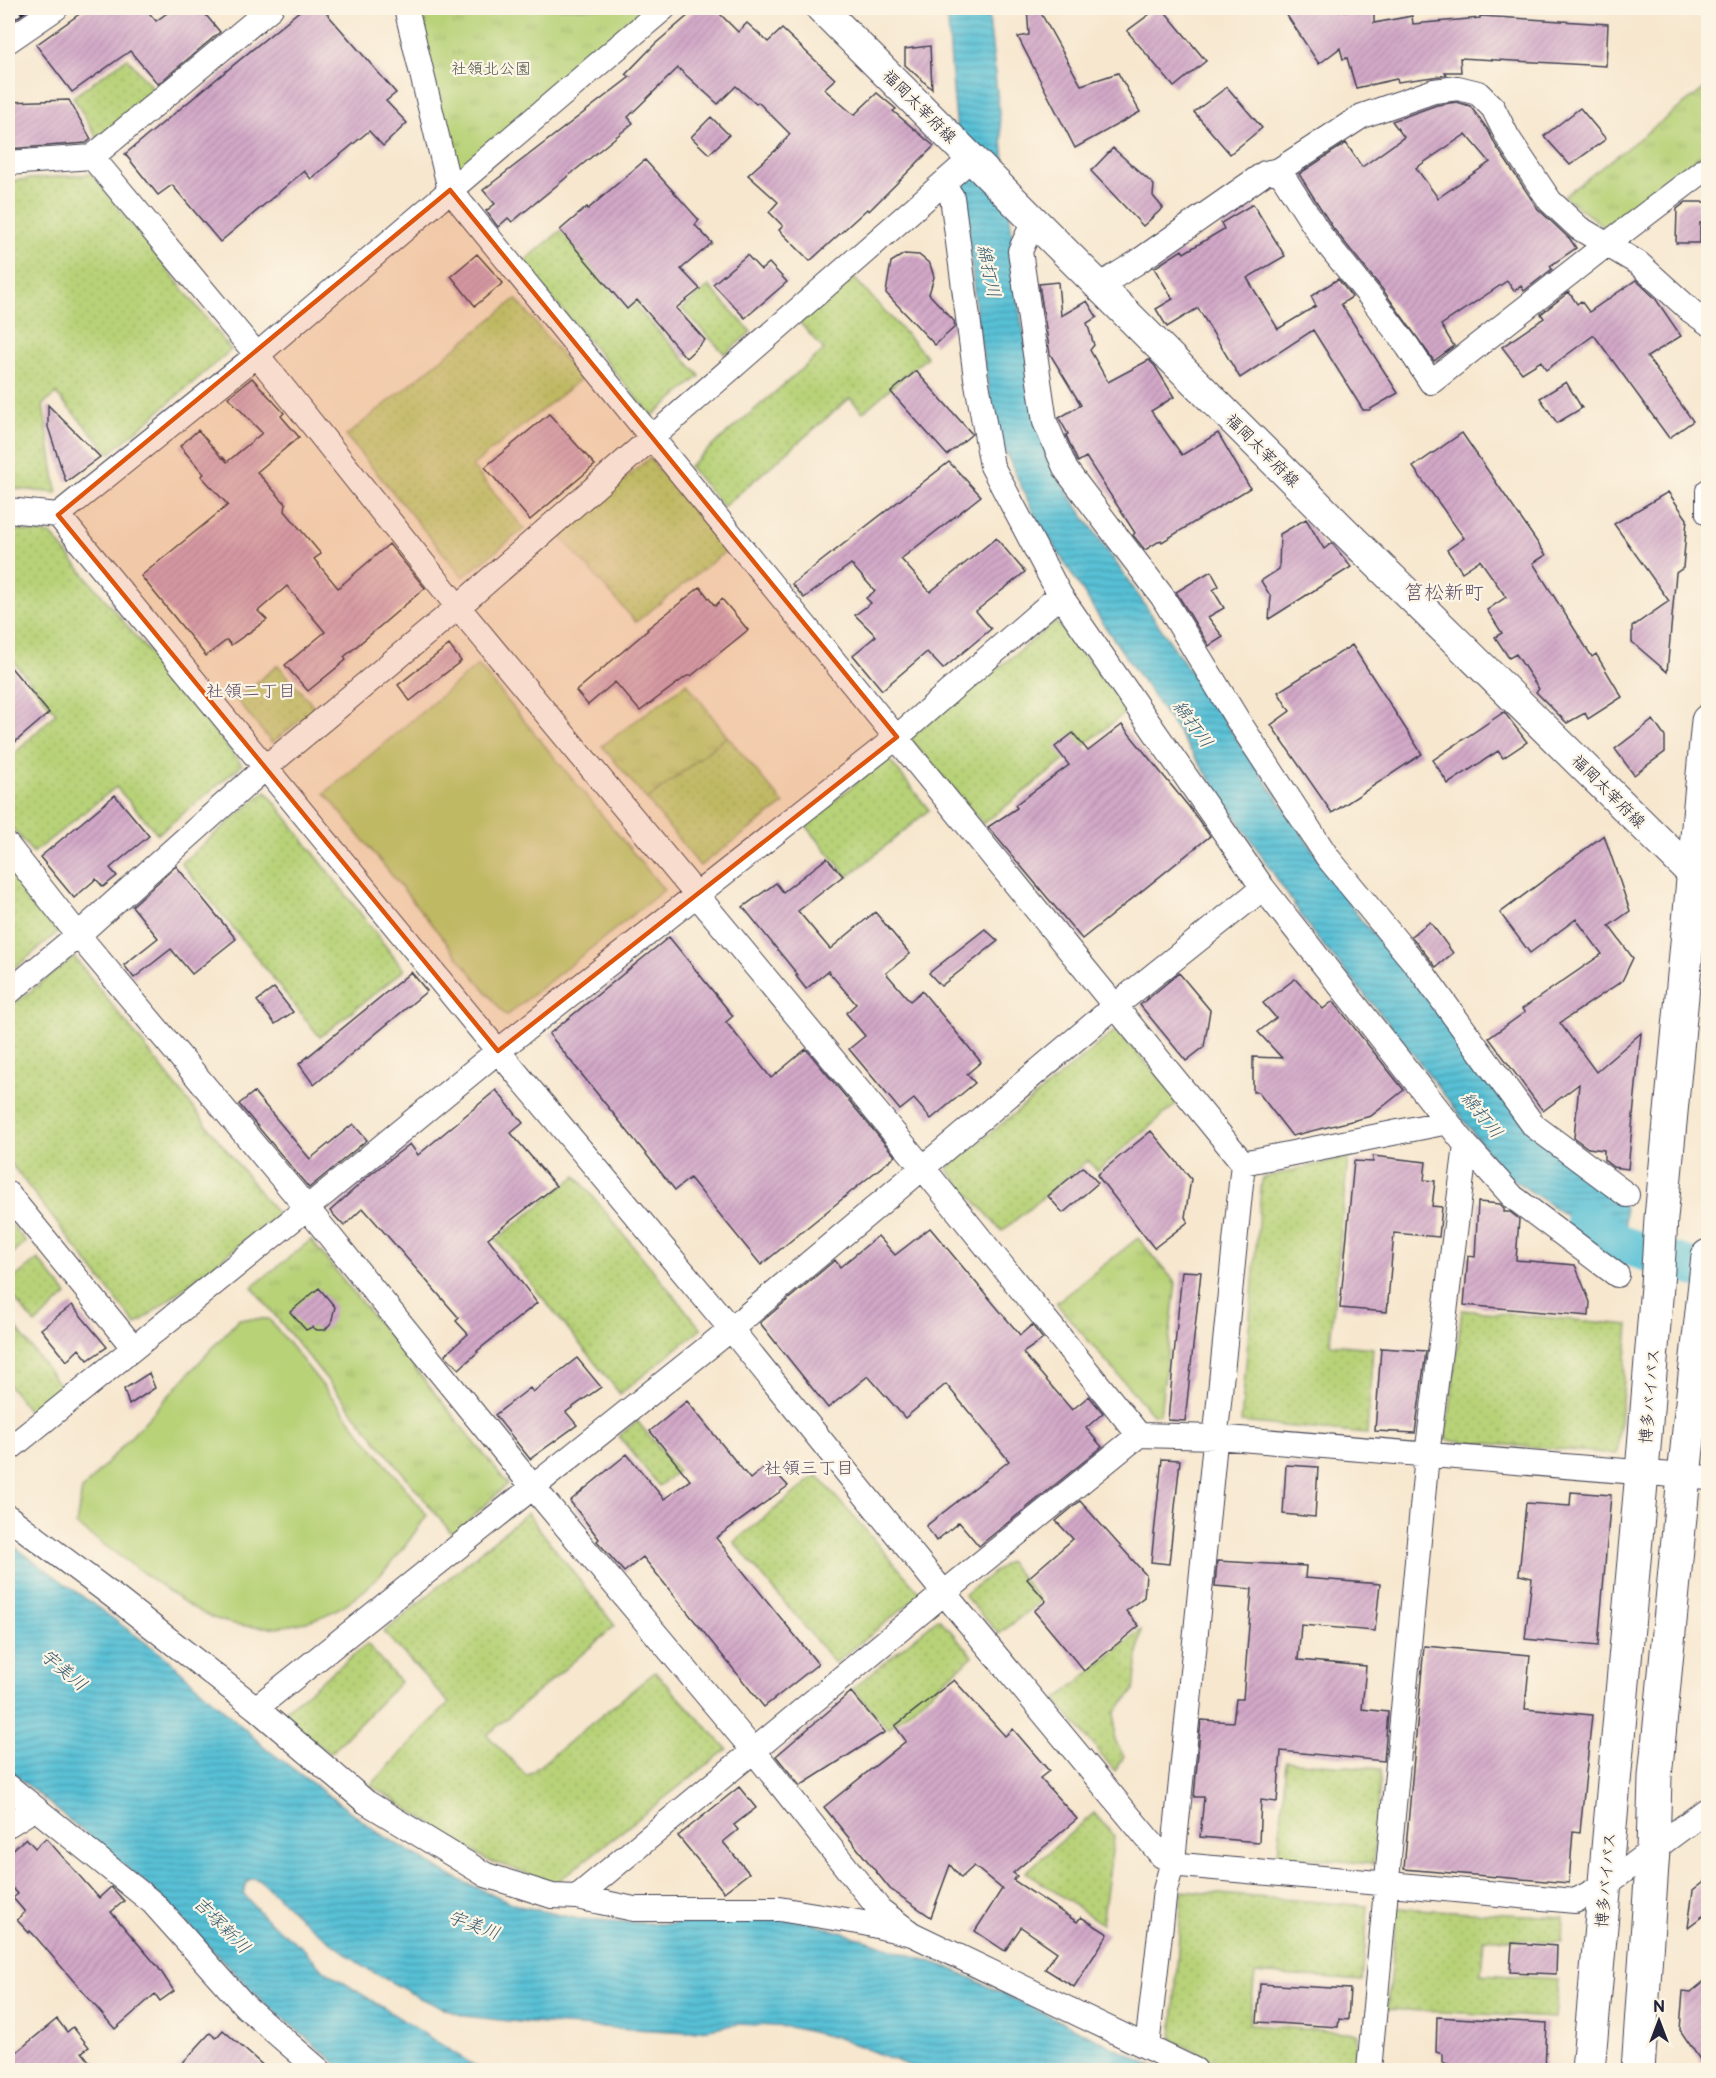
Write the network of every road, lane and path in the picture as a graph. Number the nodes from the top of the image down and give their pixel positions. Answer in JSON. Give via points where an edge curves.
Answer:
{"nodes":[{"id":1,"x":56,"y":8,"type":"edge"},
{"id":2,"x":271,"y":8,"type":"edge"},
{"id":3,"x":406,"y":8,"type":"edge"},
{"id":4,"x":664,"y":8,"type":"edge"},
{"id":5,"x":821,"y":8,"type":"edge"},
{"id":6,"x":8,"y":41,"type":"edge"},
{"id":7,"x":92,"y":157,"type":"junction"},
{"id":8,"x":956,"y":162,"type":"junction"},
{"id":9,"x":8,"y":163,"type":"edge"},
{"id":10,"x":1708,"y":167,"type":"edge"},
{"id":11,"x":1279,"y":170,"type":"junction"},
{"id":12,"x":450,"y":190,"type":"junction"},
{"id":13,"x":1030,"y":217,"type":"junction"},
{"id":14,"x":1607,"y":244,"type":"junction"},
{"id":15,"x":1099,"y":286,"type":"junction"},
{"id":16,"x":1708,"y":323,"type":"edge"},
{"id":17,"x":257,"y":355,"type":"junction"},
{"id":18,"x":650,"y":437,"type":"junction"},
{"id":19,"x":1708,"y":491,"type":"edge"},
{"id":20,"x":8,"y":510,"type":"edge"},
{"id":21,"x":1708,"y":513,"type":"edge"},
{"id":22,"x":58,"y":515,"type":"junction"},
{"id":23,"x":1060,"y":595,"type":"junction"},
{"id":24,"x":458,"y":607,"type":"junction"},
{"id":25,"x":1708,"y":721,"type":"edge"},
{"id":26,"x":897,"y":737,"type":"junction"},
{"id":27,"x":266,"y":767,"type":"junction"},
{"id":28,"x":8,"y":846,"type":"edge"},
{"id":29,"x":1701,"y":882,"type":"edge"},
{"id":30,"x":1263,"y":888,"type":"junction"},
{"id":31,"x":697,"y":895,"type":"junction"},
{"id":32,"x":78,"y":936,"type":"junction"},
{"id":33,"x":8,"y":993,"type":"edge"},
{"id":34,"x":1115,"y":1006,"type":"junction"},
{"id":35,"x":498,"y":1051,"type":"junction"},
{"id":36,"x":1448,"y":1122,"type":"junction"},
{"id":37,"x":1466,"y":1145,"type":"junction"},
{"id":38,"x":1243,"y":1163,"type":"junction"},
{"id":39,"x":923,"y":1168,"type":"junction"},
{"id":40,"x":8,"y":1194,"type":"edge"},
{"id":41,"x":1627,"y":1195,"type":"dead end"},
{"id":42,"x":307,"y":1208,"type":"junction"},
{"id":43,"x":1708,"y":1256,"type":"edge"},
{"id":44,"x":1617,"y":1275,"type":"dead end"},
{"id":45,"x":731,"y":1329,"type":"junction"},
{"id":46,"x":133,"y":1347,"type":"junction"},
{"id":47,"x":1139,"y":1435,"type":"junction"},
{"id":48,"x":1216,"y":1437,"type":"junction"},
{"id":49,"x":8,"y":1449,"type":"edge"},
{"id":50,"x":1427,"y":1455,"type":"junction"},
{"id":51,"x":1642,"y":1472,"type":"junction"},
{"id":52,"x":1696,"y":1477,"type":"edge"},
{"id":53,"x":533,"y":1487,"type":"junction"},
{"id":54,"x":8,"y":1517,"type":"edge"},
{"id":55,"x":944,"y":1593,"type":"junction"},
{"id":56,"x":256,"y":1708,"type":"junction"},
{"id":57,"x":753,"y":1750,"type":"junction"},
{"id":58,"x":8,"y":1786,"type":"edge"},
{"id":59,"x":34,"y":1809,"type":"junction"},
{"id":60,"x":1708,"y":1809,"type":"edge"},
{"id":61,"x":8,"y":1825,"type":"edge"},
{"id":62,"x":1653,"y":1850,"type":"junction"},
{"id":63,"x":1173,"y":1861,"type":"junction"},
{"id":64,"x":1388,"y":1884,"type":"junction"},
{"id":65,"x":1605,"y":1885,"type":"junction"},
{"id":66,"x":577,"y":1897,"type":"junction"},
{"id":67,"x":912,"y":1934,"type":"junction"},
{"id":68,"x":1147,"y":2047,"type":"junction"},
{"id":69,"x":319,"y":2070,"type":"edge"},
{"id":70,"x":1195,"y":2070,"type":"edge"},
{"id":71,"x":1369,"y":2070,"type":"edge"},
{"id":72,"x":1588,"y":2070,"type":"edge"},
{"id":73,"x":1638,"y":2070,"type":"edge"}],
"edges":[{"from":1,"to":6,"type":"street"},
{"from":2,"to":7,"type":"street"},
{"from":3,"to":12,"type":"street"},
{"from":4,"to":12,"type":"street"},
{"from":5,"to":8,"type":"main road","name":"福岡太宰府線"},
{"from":7,"to":9,"type":"street"},
{"from":7,"to":17,"type":"street"},
{"from":8,"to":13,"type":"main road","name":"福岡太宰府線"},
{"from":8,"to":18,"type":"street"},
{"from":8,"to":23,"type":"street","via":[[952,196],[992,466]]},
{"from":10,"to":14,"type":"street"},
{"from":11,"to":14,"type":"street","via":[[1362,116],[1434,91],[1458,88],[1478,93],[1493,108],[1550,201],[1579,228]]},
{"from":11,"to":14,"type":"street","via":[[1321,236],[1431,382]]},
{"from":11,"to":15,"type":"street","via":[[1265,173]]},
{"from":12,"to":17,"type":"street"},
{"from":12,"to":18,"type":"street"},
{"from":13,"to":15,"type":"main road","name":"福岡太宰府線"},
{"from":13,"to":41,"type":"street","via":[[1020,251],[1046,422],[1066,470],[1162,596],[1328,858],[1422,972],[1534,1126]]},
{"from":14,"to":16,"type":"street","via":[[1638,263]]},
{"from":15,"to":29,"type":"main road","name":"福岡太宰府線"},
{"from":17,"to":22,"type":"street"},
{"from":17,"to":24,"type":"street"},
{"from":18,"to":24,"type":"street"},
{"from":18,"to":26,"type":"street"},
{"from":19,"to":21,"type":"street"},
{"from":20,"to":22,"type":"street"},
{"from":22,"to":27,"type":"street"},
{"from":23,"to":26,"type":"street"},
{"from":23,"to":30,"type":"street"},
{"from":24,"to":27,"type":"street"},
{"from":24,"to":31,"type":"street"},
{"from":25,"to":29,"type":"highway","name":"博多バイパス"},
{"from":26,"to":31,"type":"street"},
{"from":26,"to":34,"type":"street"},
{"from":27,"to":32,"type":"street"},
{"from":27,"to":35,"type":"street"},
{"from":28,"to":32,"type":"street"},
{"from":29,"to":51,"type":"highway","name":"博多バイパス","via":[[1661,1218]]},
{"from":30,"to":34,"type":"street"},
{"from":30,"to":36,"type":"street"},
{"from":31,"to":35,"type":"street"},
{"from":31,"to":39,"type":"street"},
{"from":32,"to":33,"type":"street"},
{"from":32,"to":42,"type":"street"},
{"from":34,"to":38,"type":"street"},
{"from":34,"to":39,"type":"street"},
{"from":35,"to":42,"type":"street"},
{"from":35,"to":45,"type":"street"},
{"from":36,"to":37,"type":"street"},
{"from":36,"to":38,"type":"street"},
{"from":37,"to":44,"type":"street","via":[[1513,1197]]},
{"from":37,"to":50,"type":"street"},
{"from":38,"to":48,"type":"street"},
{"from":39,"to":45,"type":"street"},
{"from":39,"to":47,"type":"street"},
{"from":40,"to":46,"type":"street"},
{"from":42,"to":46,"type":"street"},
{"from":42,"to":53,"type":"street"},
{"from":43,"to":52,"type":"highway","via":[[1702,1307]]},
{"from":45,"to":53,"type":"street"},
{"from":45,"to":55,"type":"street"},
{"from":46,"to":49,"type":"street"},
{"from":47,"to":48,"type":"street"},
{"from":47,"to":55,"type":"street"},
{"from":48,"to":50,"type":"street"},
{"from":48,"to":63,"type":"street"},
{"from":50,"to":51,"type":"street"},
{"from":50,"to":64,"type":"street"},
{"from":51,"to":52,"type":"street"},
{"from":51,"to":65,"type":"highway","name":"博多バイパス"},
{"from":52,"to":62,"type":"highway","via":[[1655,1777]]},
{"from":53,"to":56,"type":"street"},
{"from":53,"to":57,"type":"street"},
{"from":54,"to":56,"type":"street"},
{"from":55,"to":57,"type":"street"},
{"from":55,"to":63,"type":"street","via":[[1162,1856]]},
{"from":56,"to":66,"type":"street","via":[[366,1802],[486,1875],[552,1896]]},
{"from":57,"to":66,"type":"street"},
{"from":57,"to":67,"type":"street","via":[[880,1910]]},
{"from":58,"to":59,"type":"street"},
{"from":59,"to":61,"type":"street"},
{"from":59,"to":69,"type":"street","via":[[153,1903],[246,2007]]},
{"from":60,"to":62,"type":"street"},
{"from":62,"to":65,"type":"street"},
{"from":62,"to":73,"type":"highway"},
{"from":63,"to":64,"type":"street","via":[[1181,1865]]},
{"from":63,"to":68,"type":"street","via":[[1165,1890]]},
{"from":64,"to":65,"type":"street","via":[[1575,1901]]},
{"from":64,"to":71,"type":"street"},
{"from":65,"to":72,"type":"highway","name":"博多バイパス"},
{"from":66,"to":67,"type":"street","via":[[634,1909],[779,1909]]},
{"from":67,"to":68,"type":"street"},
{"from":68,"to":70,"type":"street"}]}
